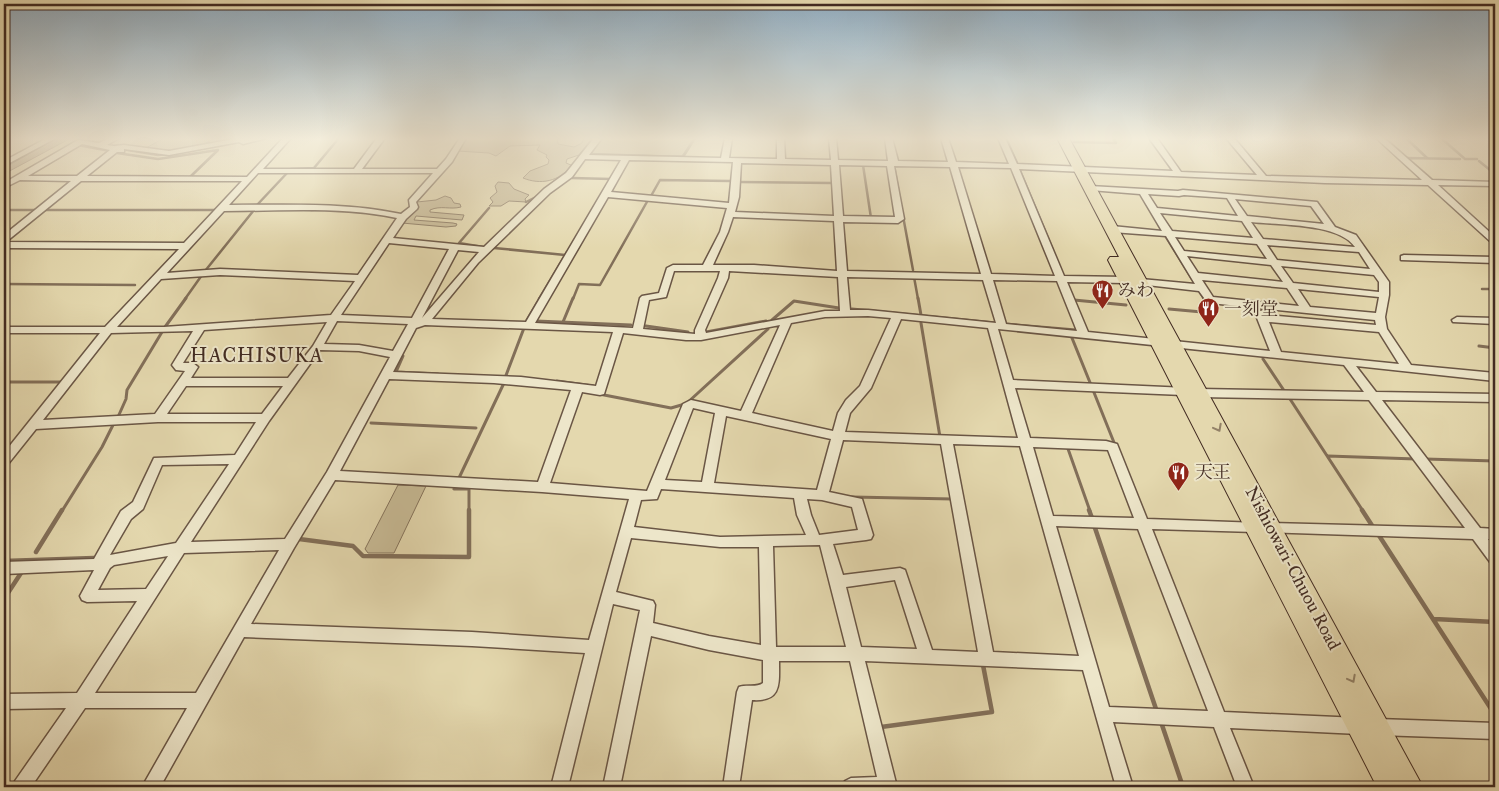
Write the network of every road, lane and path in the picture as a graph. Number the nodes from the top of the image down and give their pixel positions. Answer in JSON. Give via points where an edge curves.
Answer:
{"nodes":[{"id":1,"x":23,"y":175,"type":"edge"},
{"id":2,"x":84,"y":175,"type":"edge"},
{"id":3,"x":252,"y":175,"type":"edge"},
{"id":4,"x":435,"y":175,"type":"edge"},
{"id":5,"x":570,"y":175,"type":"edge"},
{"id":6,"x":618,"y":175,"type":"edge"},
{"id":7,"x":736,"y":175,"type":"edge"},
{"id":8,"x":835,"y":175,"type":"edge"},
{"id":9,"x":894,"y":175,"type":"edge"},
{"id":10,"x":955,"y":175,"type":"edge"},
{"id":11,"x":1017,"y":175,"type":"edge"},
{"id":12,"x":1078,"y":175,"type":"edge"},
{"id":13,"x":1080,"y":175,"type":"edge"},
{"id":14,"x":1219,"y":175,"type":"edge"},
{"id":15,"x":1422,"y":175,"type":"edge"},
{"id":16,"x":1263,"y":177,"type":"joint"},
{"id":17,"x":18,"y":178,"type":"junction"},
{"id":18,"x":80,"y":178,"type":"junction"},
{"id":19,"x":248,"y":179,"type":"junction"},
{"id":20,"x":1431,"y":183,"type":"junction"},
{"id":21,"x":1495,"y":184,"type":"edge"},
{"id":22,"x":4,"y":186,"type":"edge"},
{"id":23,"x":1090,"y":188,"type":"junction"},
{"id":24,"x":1142,"y":191,"type":"junction"},
{"id":25,"x":607,"y":194,"type":"junction"},
{"id":26,"x":1229,"y":196,"type":"junction"},
{"id":27,"x":222,"y":208,"type":"junction"},
{"id":28,"x":730,"y":210,"type":"junction"},
{"id":29,"x":1154,"y":210,"type":"junction"},
{"id":30,"x":403,"y":217,"type":"junction"},
{"id":31,"x":838,"y":219,"type":"junction"},
{"id":32,"x":1245,"y":219,"type":"junction"},
{"id":33,"x":1330,"y":227,"type":"junction"},
{"id":34,"x":1112,"y":228,"type":"junction"},
{"id":35,"x":1167,"y":233,"type":"junction"},
{"id":36,"x":4,"y":239,"type":"edge"},
{"id":37,"x":388,"y":240,"type":"junction"},
{"id":38,"x":1260,"y":241,"type":"junction"},
{"id":39,"x":1495,"y":241,"type":"edge"},
{"id":40,"x":4,"y":245,"type":"edge"},
{"id":41,"x":186,"y":246,"type":"junction"},
{"id":42,"x":455,"y":247,"type":"junction"},
{"id":43,"x":485,"y":250,"type":"junction"},
{"id":44,"x":1362,"y":250,"type":"junction"},
{"id":45,"x":1180,"y":253,"type":"junction"},
{"id":46,"x":1404,"y":258,"type":"dead end"},
{"id":47,"x":1495,"y":260,"type":"edge"},
{"id":48,"x":1274,"y":262,"type":"junction"},
{"id":49,"x":725,"y":268,"type":"junction"},
{"id":50,"x":706,"y":269,"type":"junction"},
{"id":51,"x":1377,"y":272,"type":"junction"},
{"id":52,"x":842,"y":273,"type":"junction"},
{"id":53,"x":158,"y":276,"type":"junction"},
{"id":54,"x":1195,"y":276,"type":"junction"},
{"id":55,"x":987,"y":277,"type":"junction"},
{"id":56,"x":362,"y":278,"type":"junction"},
{"id":57,"x":1061,"y":278,"type":"junction"},
{"id":58,"x":1133,"y":281,"type":"junction"},
{"id":59,"x":1290,"y":285,"type":"junction"},
{"id":60,"x":1203,"y":288,"type":"junction"},
{"id":61,"x":1384,"y":294,"type":"junction"},
{"id":62,"x":1256,"y":304,"type":"junction"},
{"id":63,"x":1307,"y":310,"type":"junction"},
{"id":64,"x":845,"y":313,"type":"junction"},
{"id":65,"x":897,"y":316,"type":"junction"},
{"id":66,"x":1380,"y":317,"type":"junction"},
{"id":67,"x":334,"y":318,"type":"junction"},
{"id":68,"x":1262,"y":318,"type":"junction"},
{"id":69,"x":1457,"y":320,"type":"dead end"},
{"id":70,"x":1495,"y":321,"type":"edge"},
{"id":71,"x":787,"y":322,"type":"junction"},
{"id":72,"x":418,"y":323,"type":"junction"},
{"id":73,"x":529,"y":325,"type":"junction"},
{"id":74,"x":997,"y":326,"type":"junction"},
{"id":75,"x":200,"y":328,"type":"junction"},
{"id":76,"x":619,"y":329,"type":"junction"},
{"id":77,"x":1382,"y":329,"type":"junction"},
{"id":78,"x":4,"y":330,"type":"edge"},
{"id":79,"x":108,"y":330,"type":"junction"},
{"id":80,"x":638,"y":330,"type":"junction"},
{"id":81,"x":1084,"y":335,"type":"junction"},
{"id":82,"x":701,"y":337,"type":"junction"},
{"id":83,"x":1166,"y":343,"type":"junction"},
{"id":84,"x":317,"y":347,"type":"junction"},
{"id":85,"x":1277,"y":355,"type":"junction"},
{"id":86,"x":397,"y":356,"type":"junction"},
{"id":87,"x":1347,"y":362,"type":"junction"},
{"id":88,"x":1408,"y":369,"type":"junction"},
{"id":89,"x":388,"y":375,"type":"junction"},
{"id":90,"x":1495,"y":378,"type":"edge"},
{"id":91,"x":183,"y":382,"type":"junction"},
{"id":92,"x":291,"y":382,"type":"junction"},
{"id":93,"x":1009,"y":384,"type":"junction"},
{"id":94,"x":578,"y":387,"type":"junction"},
{"id":95,"x":1191,"y":392,"type":"junction"},
{"id":96,"x":1372,"y":396,"type":"junction"},
{"id":97,"x":1495,"y":398,"type":"edge"},
{"id":98,"x":720,"y":411,"type":"junction"},
{"id":99,"x":745,"y":416,"type":"junction"},
{"id":100,"x":158,"y":418,"type":"junction"},
{"id":101,"x":264,"y":418,"type":"junction"},
{"id":102,"x":33,"y":424,"type":"junction"},
{"id":103,"x":836,"y":436,"type":"junction"},
{"id":104,"x":946,"y":440,"type":"junction"},
{"id":105,"x":4,"y":442,"type":"edge"},
{"id":106,"x":19,"y":442,"type":"junction"},
{"id":107,"x":1025,"y":442,"type":"junction"},
{"id":108,"x":238,"y":459,"type":"junction"},
{"id":109,"x":4,"y":461,"type":"edge"},
{"id":110,"x":332,"y":475,"type":"junction"},
{"id":111,"x":658,"y":484,"type":"junction"},
{"id":112,"x":542,"y":487,"type":"junction"},
{"id":113,"x":707,"y":487,"type":"junction"},
{"id":114,"x":800,"y":494,"type":"junction"},
{"id":115,"x":636,"y":495,"type":"junction"},
{"id":116,"x":822,"y":495,"type":"junction"},
{"id":117,"x":1048,"y":520,"type":"junction"},
{"id":118,"x":1142,"y":524,"type":"junction"},
{"id":119,"x":1263,"y":528,"type":"junction"},
{"id":120,"x":626,"y":532,"type":"junction"},
{"id":121,"x":1476,"y":534,"type":"junction"},
{"id":122,"x":1495,"y":534,"type":"edge"},
{"id":123,"x":820,"y":540,"type":"junction"},
{"id":124,"x":766,"y":541,"type":"junction"},
{"id":125,"x":289,"y":544,"type":"junction"},
{"id":126,"x":179,"y":548,"type":"junction"},
{"id":127,"x":1495,"y":558,"type":"edge"},
{"id":128,"x":102,"y":564,"type":"junction"},
{"id":129,"x":4,"y":568,"type":"edge"},
{"id":130,"x":838,"y":582,"type":"junction"},
{"id":131,"x":148,"y":595,"type":"junction"},
{"id":132,"x":608,"y":597,"type":"junction"},
{"id":133,"x":645,"y":628,"type":"junction"},
{"id":134,"x":240,"y":630,"type":"junction"},
{"id":135,"x":594,"y":647,"type":"junction"},
{"id":136,"x":770,"y":654,"type":"junction"},
{"id":137,"x":856,"y":654,"type":"junction"},
{"id":138,"x":927,"y":657,"type":"junction"},
{"id":139,"x":987,"y":659,"type":"junction"},
{"id":140,"x":1088,"y":663,"type":"junction"},
{"id":141,"x":81,"y":700,"type":"junction"},
{"id":142,"x":200,"y":701,"type":"junction"},
{"id":143,"x":4,"y":702,"type":"edge"},
{"id":144,"x":1103,"y":714,"type":"junction"},
{"id":145,"x":1217,"y":720,"type":"junction"},
{"id":146,"x":1369,"y":726,"type":"junction"},
{"id":147,"x":1495,"y":731,"type":"edge"},
{"id":148,"x":888,"y":786,"type":"edge"},
{"id":149,"x":21,"y":787,"type":"edge"},
{"id":150,"x":151,"y":787,"type":"edge"},
{"id":151,"x":560,"y":787,"type":"edge"},
{"id":152,"x":611,"y":787,"type":"edge"},
{"id":153,"x":731,"y":787,"type":"edge"},
{"id":154,"x":736,"y":787,"type":"edge"},
{"id":155,"x":851,"y":787,"type":"edge"},
{"id":156,"x":1124,"y":787,"type":"edge"},
{"id":157,"x":1244,"y":787,"type":"edge"},
{"id":158,"x":1391,"y":787,"type":"edge"},
{"id":159,"x":1410,"y":787,"type":"edge"}],
"edges":[{"from":1,"to":17,"type":"street"},
{"from":2,"to":18,"type":"street"},
{"from":3,"to":19,"type":"street"},
{"from":4,"to":30,"type":"street"},
{"from":5,"to":43,"type":"street","via":[[547,191]]},
{"from":6,"to":25,"type":"street"},
{"from":7,"to":28,"type":"street","via":[[735,197]]},
{"from":8,"to":31,"type":"street"},
{"from":9,"to":31,"type":"street","via":[[900,218]]},
{"from":10,"to":55,"type":"street"},
{"from":11,"to":57,"type":"street"},
{"from":12,"to":58,"type":"main road","name":"Nishiowari-Chuou Road"},
{"from":13,"to":23,"type":"main road","name":"Nishiowari-Chuou Road"},
{"from":14,"to":16,"type":"street"},
{"from":15,"to":20,"type":"street"},
{"from":16,"to":20,"type":"street"},
{"from":17,"to":18,"type":"street"},
{"from":17,"to":22,"type":"street"},
{"from":18,"to":19,"type":"street"},
{"from":18,"to":36,"type":"street"},
{"from":19,"to":27,"type":"street"},
{"from":20,"to":21,"type":"street"},
{"from":20,"to":39,"type":"street"},
{"from":23,"to":24,"type":"street"},
{"from":23,"to":34,"type":"main road","name":"Nishiowari-Chuou Road"},
{"from":24,"to":26,"type":"street"},
{"from":24,"to":29,"type":"street"},
{"from":25,"to":28,"type":"street"},
{"from":25,"to":73,"type":"street"},
{"from":26,"to":32,"type":"street"},
{"from":26,"to":33,"type":"street","via":[[1314,204]]},
{"from":27,"to":30,"type":"street","via":[[323,208],[376,211]]},
{"from":27,"to":41,"type":"street"},
{"from":28,"to":31,"type":"street"},
{"from":28,"to":50,"type":"street","via":[[724,232]]},
{"from":29,"to":32,"type":"street"},
{"from":29,"to":35,"type":"street"},
{"from":30,"to":37,"type":"street","via":[[390,232]]},
{"from":31,"to":52,"type":"street"},
{"from":32,"to":33,"type":"street"},
{"from":32,"to":38,"type":"street"},
{"from":33,"to":44,"type":"street","via":[[1353,237]]},
{"from":34,"to":35,"type":"street"},
{"from":34,"to":58,"type":"main road","name":"Nishiowari-Chuou Road"},
{"from":35,"to":38,"type":"street"},
{"from":35,"to":45,"type":"street"},
{"from":37,"to":42,"type":"street"},
{"from":37,"to":56,"type":"street"},
{"from":38,"to":44,"type":"street"},
{"from":38,"to":48,"type":"street"},
{"from":40,"to":41,"type":"street"},
{"from":41,"to":53,"type":"street"},
{"from":42,"to":43,"type":"street"},
{"from":42,"to":72,"type":"street"},
{"from":43,"to":72,"type":"street"},
{"from":44,"to":51,"type":"street"},
{"from":45,"to":48,"type":"street"},
{"from":45,"to":54,"type":"street"},
{"from":46,"to":47,"type":"street"},
{"from":48,"to":51,"type":"street"},
{"from":48,"to":59,"type":"street"},
{"from":49,"to":50,"type":"street"},
{"from":49,"to":52,"type":"street"},
{"from":49,"to":82,"type":"street","via":[[700,330]]},
{"from":50,"to":80,"type":"street","via":[[670,270],[663,295],[645,298]]},
{"from":51,"to":61,"type":"street","via":[[1384,282]]},
{"from":52,"to":55,"type":"street"},
{"from":52,"to":64,"type":"street"},
{"from":53,"to":56,"type":"street","via":[[228,272]]},
{"from":53,"to":79,"type":"street"},
{"from":54,"to":59,"type":"street"},
{"from":54,"to":60,"type":"street"},
{"from":55,"to":57,"type":"street"},
{"from":55,"to":74,"type":"street"},
{"from":56,"to":67,"type":"street"},
{"from":57,"to":58,"type":"street"},
{"from":57,"to":81,"type":"street"},
{"from":58,"to":60,"type":"street"},
{"from":58,"to":83,"type":"main road","name":"Nishiowari-Chuou Road"},
{"from":59,"to":61,"type":"street"},
{"from":59,"to":63,"type":"street"},
{"from":60,"to":62,"type":"street","via":[[1210,300]]},
{"from":61,"to":66,"type":"street"},
{"from":62,"to":63,"type":"street"},
{"from":62,"to":68,"type":"street"},
{"from":63,"to":66,"type":"street"},
{"from":64,"to":65,"type":"street"},
{"from":64,"to":71,"type":"street"},
{"from":65,"to":74,"type":"street"},
{"from":65,"to":103,"type":"street","via":[[865,388],[847,408]]},
{"from":66,"to":77,"type":"street"},
{"from":67,"to":72,"type":"street"},
{"from":67,"to":75,"type":"street"},
{"from":67,"to":84,"type":"street"},
{"from":68,"to":77,"type":"street"},
{"from":68,"to":85,"type":"street"},
{"from":69,"to":70,"type":"street"},
{"from":71,"to":82,"type":"street"},
{"from":71,"to":99,"type":"street"},
{"from":72,"to":73,"type":"street"},
{"from":72,"to":86,"type":"street"},
{"from":73,"to":76,"type":"street"},
{"from":74,"to":81,"type":"street"},
{"from":74,"to":93,"type":"street"},
{"from":75,"to":79,"type":"street"},
{"from":75,"to":91,"type":"street","via":[[177,365],[180,368],[193,367]]},
{"from":76,"to":80,"type":"street"},
{"from":76,"to":94,"type":"street","via":[[600,391]]},
{"from":77,"to":88,"type":"street"},
{"from":78,"to":79,"type":"street"},
{"from":79,"to":102,"type":"street"},
{"from":80,"to":82,"type":"street"},
{"from":81,"to":83,"type":"street"},
{"from":83,"to":85,"type":"street"},
{"from":83,"to":95,"type":"main road","name":"Nishiowari-Chuou Road"},
{"from":84,"to":86,"type":"street","via":[[359,348]]},
{"from":84,"to":92,"type":"street"},
{"from":85,"to":87,"type":"street"},
{"from":86,"to":89,"type":"street"},
{"from":87,"to":88,"type":"street"},
{"from":87,"to":96,"type":"street"},
{"from":88,"to":90,"type":"street"},
{"from":89,"to":94,"type":"street"},
{"from":89,"to":110,"type":"street"},
{"from":91,"to":92,"type":"street"},
{"from":91,"to":100,"type":"street"},
{"from":92,"to":101,"type":"street"},
{"from":93,"to":95,"type":"street"},
{"from":93,"to":107,"type":"street"},
{"from":94,"to":112,"type":"street"},
{"from":95,"to":96,"type":"street"},
{"from":95,"to":119,"type":"main road","name":"Nishiowari-Chuou Road"},
{"from":96,"to":97,"type":"street"},
{"from":96,"to":121,"type":"street"},
{"from":98,"to":99,"type":"street"},
{"from":98,"to":111,"type":"street","via":[[691,404],[687,407]]},
{"from":98,"to":113,"type":"street"},
{"from":99,"to":103,"type":"street"},
{"from":100,"to":101,"type":"street"},
{"from":100,"to":102,"type":"street"},
{"from":101,"to":108,"type":"street"},
{"from":102,"to":106,"type":"street"},
{"from":103,"to":104,"type":"street"},
{"from":103,"to":116,"type":"street"},
{"from":104,"to":107,"type":"street"},
{"from":104,"to":139,"type":"street"},
{"from":105,"to":106,"type":"street"},
{"from":106,"to":109,"type":"street"},
{"from":107,"to":117,"type":"street"},
{"from":107,"to":118,"type":"street","via":[[1113,447]]},
{"from":108,"to":126,"type":"street"},
{"from":108,"to":128,"type":"street","via":[[158,461],[138,505],[126,515]]},
{"from":110,"to":112,"type":"street"},
{"from":110,"to":125,"type":"street"},
{"from":111,"to":113,"type":"street"},
{"from":111,"to":115,"type":"street","via":[[652,496]]},
{"from":112,"to":115,"type":"street"},
{"from":113,"to":114,"type":"street"},
{"from":114,"to":116,"type":"street"},
{"from":114,"to":123,"type":"street","via":[[804,515]]},
{"from":115,"to":120,"type":"street"},
{"from":116,"to":123,"type":"street","via":[[857,503],[866,535]]},
{"from":117,"to":118,"type":"street"},
{"from":117,"to":140,"type":"street"},
{"from":118,"to":119,"type":"street"},
{"from":118,"to":145,"type":"street"},
{"from":119,"to":121,"type":"street"},
{"from":119,"to":146,"type":"main road","name":"Nishiowari-Chuou Road"},
{"from":120,"to":124,"type":"street","via":[[720,542]]},
{"from":120,"to":132,"type":"street"},
{"from":121,"to":122,"type":"street"},
{"from":121,"to":127,"type":"street"},
{"from":123,"to":124,"type":"street"},
{"from":123,"to":130,"type":"street"},
{"from":124,"to":136,"type":"street"},
{"from":125,"to":126,"type":"street"},
{"from":125,"to":134,"type":"street"},
{"from":126,"to":128,"type":"street"},
{"from":126,"to":131,"type":"street"},
{"from":128,"to":129,"type":"street"},
{"from":128,"to":131,"type":"street","via":[[87,596]]},
{"from":130,"to":137,"type":"street"},
{"from":130,"to":138,"type":"street","via":[[900,574]]},
{"from":131,"to":141,"type":"street"},
{"from":132,"to":133,"type":"street","via":[[648,605]]},
{"from":132,"to":135,"type":"street"},
{"from":133,"to":136,"type":"street"},
{"from":133,"to":152,"type":"street"},
{"from":134,"to":135,"type":"street"},
{"from":134,"to":142,"type":"street"},
{"from":135,"to":151,"type":"street"},
{"from":136,"to":137,"type":"street"},
{"from":136,"to":153,"type":"street","via":[[771,687],[763,693],[745,692]]},
{"from":137,"to":138,"type":"street"},
{"from":137,"to":148,"type":"street"},
{"from":138,"to":139,"type":"street"},
{"from":139,"to":140,"type":"street"},
{"from":140,"to":144,"type":"street"},
{"from":141,"to":142,"type":"street"},
{"from":141,"to":143,"type":"street"},
{"from":141,"to":149,"type":"street"},
{"from":142,"to":150,"type":"street"},
{"from":144,"to":145,"type":"street"},
{"from":144,"to":156,"type":"street"},
{"from":145,"to":146,"type":"street"},
{"from":145,"to":157,"type":"street"},
{"from":146,"to":147,"type":"street"},
{"from":146,"to":158,"type":"main road","name":"Nishiowari-Chuou Road"},
{"from":146,"to":159,"type":"main road","name":"Nishiowari-Chuou Road"},
{"from":148,"to":155,"type":"street"},
{"from":153,"to":154,"type":"street"}]}
